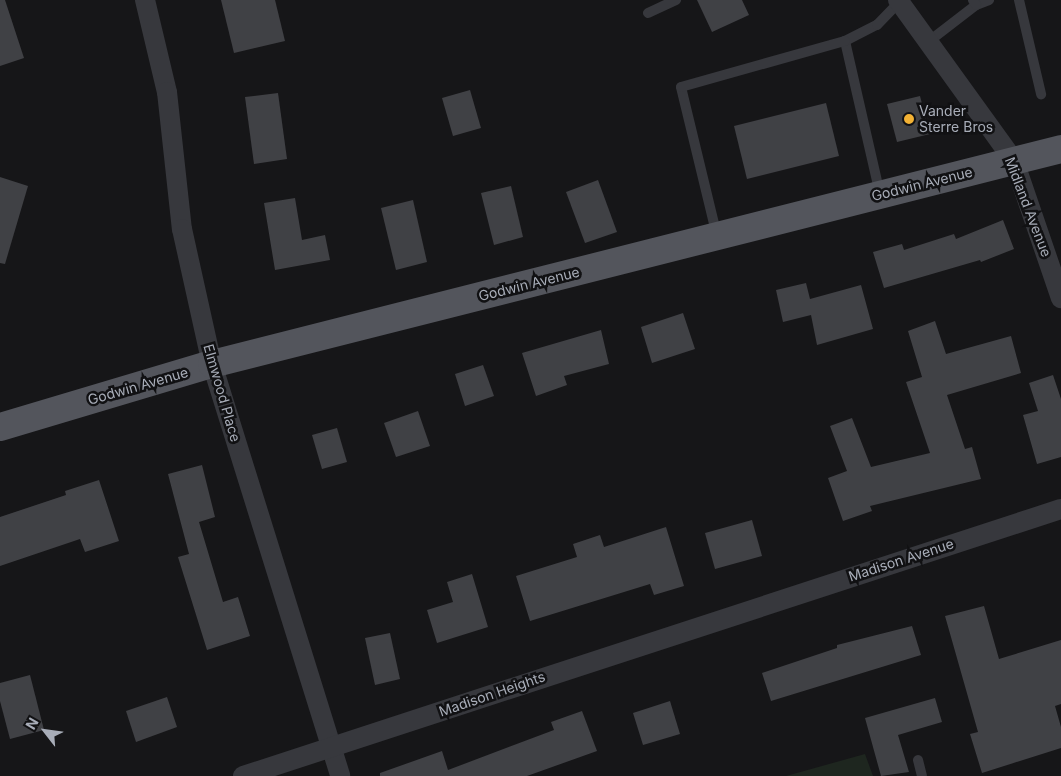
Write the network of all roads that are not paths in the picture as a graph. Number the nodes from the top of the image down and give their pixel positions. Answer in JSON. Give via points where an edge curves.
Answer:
{"nodes":[{"id":1,"x":145,"y":0,"type":"edge"},
{"id":2,"x":676,"y":0,"type":"edge"},
{"id":3,"x":989,"y":0,"type":"edge"},
{"id":4,"x":1019,"y":0,"type":"edge"},
{"id":5,"x":899,"y":1,"type":"edge"},
{"id":6,"x":975,"y":2,"type":"edge"},
{"id":7,"x":648,"y":13,"type":"dead end"},
{"id":8,"x":845,"y":41,"type":"junction"},
{"id":9,"x":928,"y":42,"type":"junction"},
{"id":10,"x":1041,"y":94,"type":"dead end"},
{"id":11,"x":1061,"y":149,"type":"edge"},
{"id":12,"x":1014,"y":161,"type":"junction"},
{"id":13,"x":880,"y":195,"type":"junction"},
{"id":14,"x":717,"y":237,"type":"junction"},
{"id":15,"x":1061,"y":298,"type":"edge"},
{"id":16,"x":212,"y":364,"type":"junction"},
{"id":17,"x":0,"y":427,"type":"edge"},
{"id":18,"x":1061,"y":509,"type":"edge"},
{"id":19,"x":740,"y":612,"type":"joint"},
{"id":20,"x":331,"y":749,"type":"junction"},
{"id":21,"x":918,"y":760,"type":"dead end"},
{"id":22,"x":243,"y":776,"type":"edge"},
{"id":23,"x":340,"y":776,"type":"edge"},
{"id":24,"x":922,"y":776,"type":"edge"}],
"edges":[{"from":1,"to":16,"type":"street","name":"Elmwood Place","via":[[167,92],[182,229]]},
{"from":2,"to":7,"type":"lane"},
{"from":3,"to":6,"type":"lane"},
{"from":4,"to":10,"type":"lane"},
{"from":5,"to":8,"type":"lane","via":[[877,25]]},
{"from":5,"to":9,"type":"street","name":"Midland Avenue"},
{"from":6,"to":9,"type":"lane"},
{"from":8,"to":13,"type":"lane"},
{"from":8,"to":14,"type":"lane","via":[[681,87]]},
{"from":9,"to":12,"type":"street","name":"Midland Avenue"},
{"from":11,"to":12,"type":"main road","name":"Godwin Avenue"},
{"from":12,"to":13,"type":"main road","name":"Godwin Avenue"},
{"from":12,"to":15,"type":"street","name":"Midland Avenue"},
{"from":13,"to":14,"type":"main road","name":"Godwin Avenue"},
{"from":14,"to":16,"type":"main road","name":"Godwin Avenue"},
{"from":16,"to":17,"type":"main road","name":"Godwin Avenue"},
{"from":16,"to":20,"type":"street","name":"Elmwood Place"},
{"from":18,"to":19,"type":"street","name":"Madison Avenue"},
{"from":19,"to":20,"type":"street","name":"Madison Heights"},
{"from":20,"to":22,"type":"street","name":"Madison Heights"},
{"from":20,"to":23,"type":"street","name":"Elmwood Place"},
{"from":21,"to":24,"type":"lane"}]}
